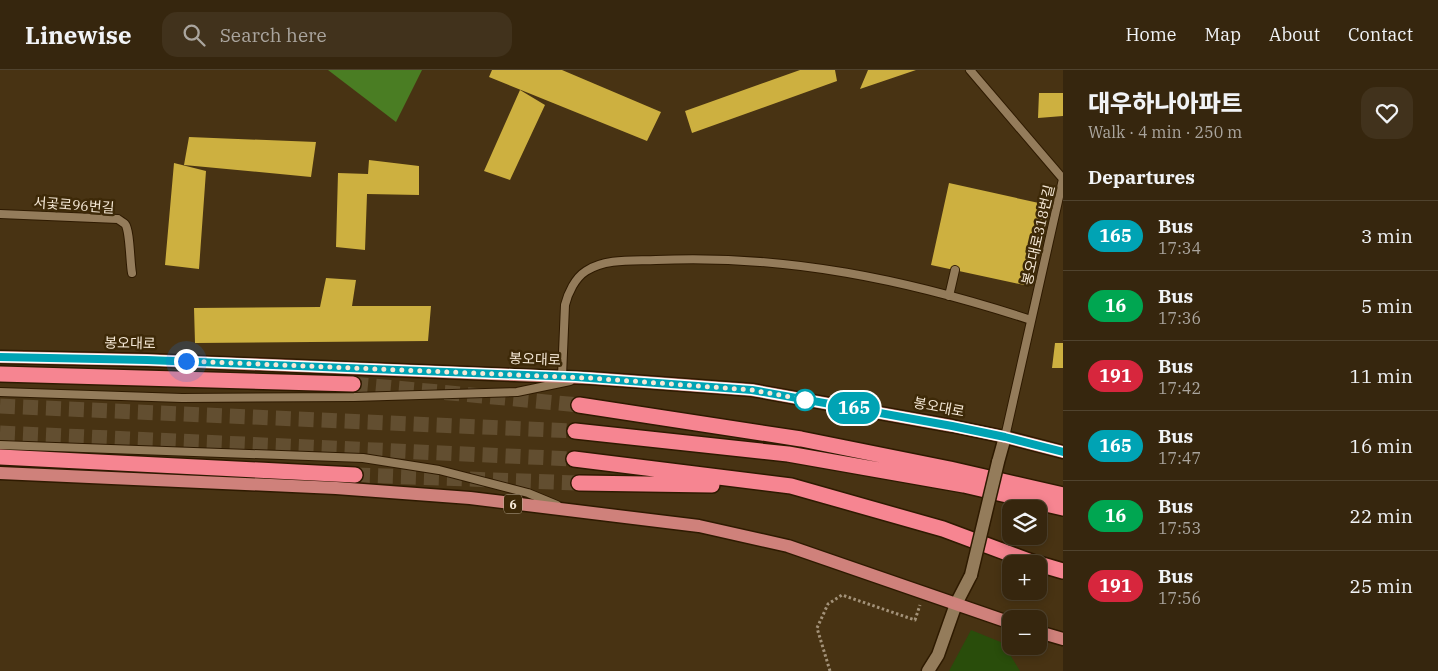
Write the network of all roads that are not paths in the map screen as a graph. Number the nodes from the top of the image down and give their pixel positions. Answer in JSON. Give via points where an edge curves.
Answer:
{"nodes":[{"id":1,"x":970,"y":70,"type":"edge"},
{"id":2,"x":0,"y":214,"type":"edge"},
{"id":3,"x":955,"y":270,"type":"dead end"},
{"id":4,"x":132,"y":273,"type":"dead end"},
{"id":5,"x":950,"y":296,"type":"junction"},
{"id":6,"x":1032,"y":320,"type":"junction"},
{"id":7,"x":0,"y":357,"type":"edge"},
{"id":8,"x":0,"y":374,"type":"edge"},
{"id":9,"x":562,"y":376,"type":"junction"},
{"id":10,"x":590,"y":378,"type":"junction"},
{"id":11,"x":353,"y":384,"type":"tunnel mouth"},
{"id":12,"x":0,"y":392,"type":"edge"},
{"id":13,"x":578,"y":405,"type":"tunnel mouth"},
{"id":14,"x":575,"y":431,"type":"tunnel mouth"},
{"id":15,"x":1005,"y":437,"type":"junction"},
{"id":16,"x":0,"y":445,"type":"edge"},
{"id":17,"x":1063,"y":452,"type":"edge"},
{"id":18,"x":0,"y":457,"type":"edge"},
{"id":19,"x":574,"y":460,"type":"tunnel mouth"},
{"id":20,"x":0,"y":473,"type":"edge"},
{"id":21,"x":355,"y":476,"type":"tunnel mouth"},
{"id":22,"x":578,"y":483,"type":"tunnel mouth"},
{"id":23,"x":791,"y":486,"type":"junction"},
{"id":24,"x":1063,"y":495,"type":"edge"},
{"id":25,"x":1063,"y":508,"type":"edge"},
{"id":26,"x":575,"y":512,"type":"junction"},
{"id":27,"x":1014,"y":555,"type":"edge"},
{"id":28,"x":1047,"y":567,"type":"edge"},
{"id":29,"x":1063,"y":571,"type":"edge"},
{"id":30,"x":956,"y":604,"type":"junction"},
{"id":31,"x":1002,"y":620,"type":"edge"},
{"id":32,"x":1047,"y":634,"type":"edge"},
{"id":33,"x":1063,"y":639,"type":"edge"},
{"id":34,"x":928,"y":671,"type":"edge"}],
"edges":[{"from":1,"to":6,"type":"lane","name":"봉오대로318번길","via":[[1063,179]]},
{"from":2,"to":4,"type":"lane","name":"서곷로96번길","via":[[118,219],[128,230]]},
{"from":3,"to":5,"type":"lane"},
{"from":5,"to":6,"type":"lane"},
{"from":5,"to":9,"type":"lane","via":[[860,274],[772,262],[696,258],[600,265],[585,271],[567,297]]},
{"from":6,"to":15,"type":"lane","name":"봉오대로318번길"},
{"from":7,"to":9,"type":"main road","name":"봉오대로"},
{"from":8,"to":11,"type":"highway"},
{"from":9,"to":10,"type":"main road","name":"봉오대로"},
{"from":10,"to":12,"type":"lane","via":[[517,392],[354,398],[182,398]]},
{"from":10,"to":15,"type":"main road","name":"봉오대로","via":[[752,390]]},
{"from":13,"to":24,"type":"highway","via":[[801,439]]},
{"from":14,"to":25,"type":"highway","via":[[788,454],[964,486]]},
{"from":15,"to":17,"type":"main road","name":"봉오대로"},
{"from":15,"to":30,"type":"street","bridge":true,"via":[[971,575]]},
{"from":16,"to":26,"type":"lane","via":[[363,458],[439,470],[528,494]]},
{"from":18,"to":21,"type":"highway"},
{"from":19,"to":23,"type":"highway"},
{"from":20,"to":26,"type":"main road","number":"6","via":[[336,488],[470,498]]},
{"from":22,"to":23,"type":"highway"},
{"from":23,"to":27,"type":"highway","via":[[943,529]]},
{"from":26,"to":30,"type":"main road","number":"6","via":[[699,526],[788,546]]},
{"from":28,"to":29,"type":"highway"},
{"from":30,"to":31,"type":"main road","number":"6"},
{"from":30,"to":34,"type":"street","via":[[938,655]]},
{"from":32,"to":33,"type":"main road"}]}
